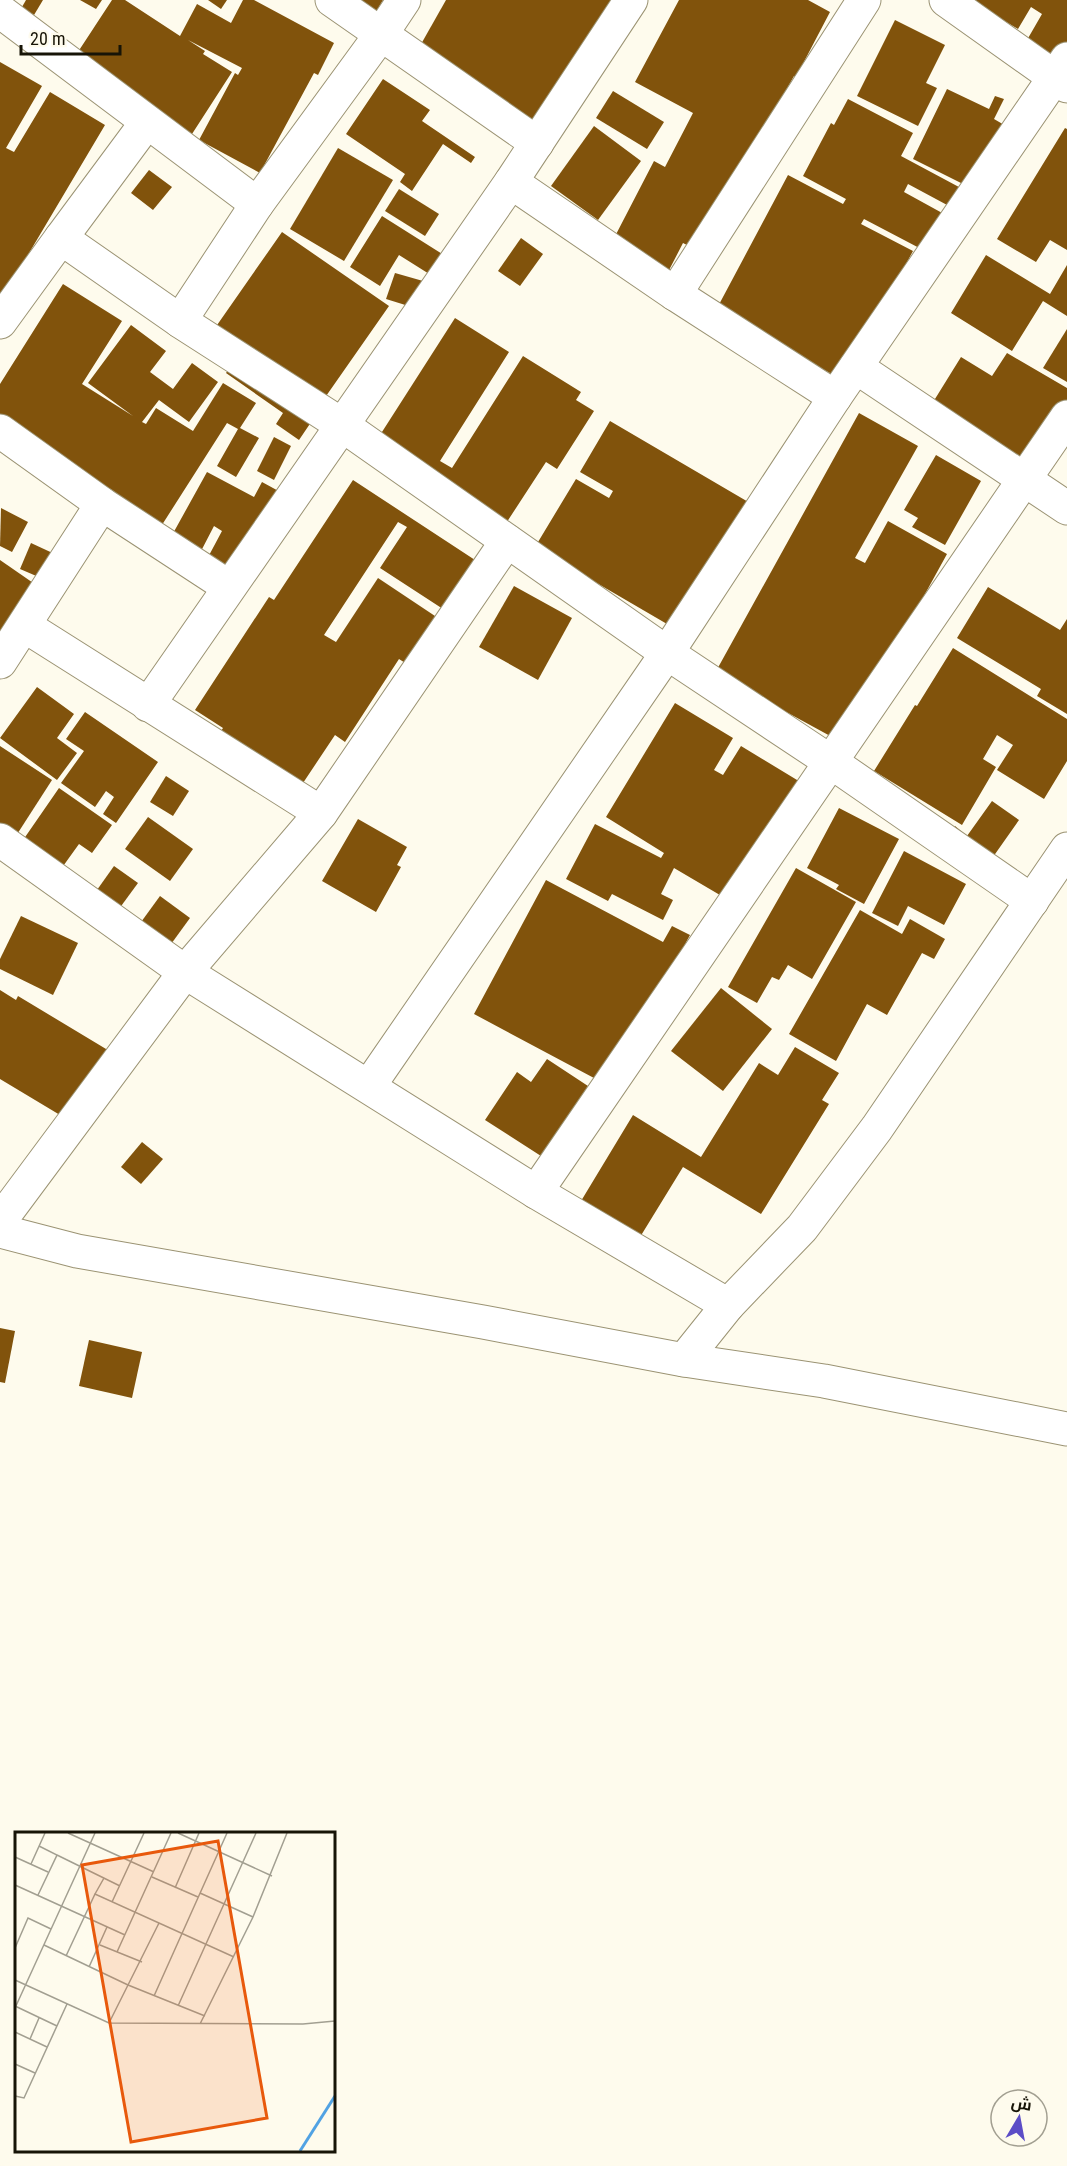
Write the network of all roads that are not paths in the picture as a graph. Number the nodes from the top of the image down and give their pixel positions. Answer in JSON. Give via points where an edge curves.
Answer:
{"nodes":[{"id":1,"x":332,"y":0,"type":"edge"},
{"id":2,"x":404,"y":0,"type":"edge"},
{"id":3,"x":631,"y":0,"type":"edge"},
{"id":4,"x":864,"y":0,"type":"edge"},
{"id":5,"x":946,"y":0,"type":"edge"},
{"id":6,"x":0,"y":11,"type":"edge"},
{"id":7,"x":382,"y":33,"type":"junction"},
{"id":8,"x":1063,"y":74,"type":"edge"},
{"id":9,"x":147,"y":122,"type":"junction"},
{"id":10,"x":537,"y":143,"type":"junction"},
{"id":11,"x":511,"y":182,"type":"junction"},
{"id":12,"x":257,"y":204,"type":"junction"},
{"id":13,"x":61,"y":238,"type":"junction"},
{"id":14,"x":675,"y":294,"type":"junction"},
{"id":15,"x":180,"y":321,"type":"junction"},
{"id":16,"x":0,"y":322,"type":"edge"},
{"id":17,"x":856,"y":367,"type":"junction"},
{"id":18,"x":835,"y":397,"type":"junction"},
{"id":19,"x":1067,"y":417,"type":"edge"},
{"id":20,"x":342,"y":425,"type":"junction"},
{"id":21,"x":0,"y":431,"type":"edge"},
{"id":22,"x":1025,"y":480,"type":"junction"},
{"id":23,"x":102,"y":504,"type":"junction"},
{"id":24,"x":1067,"y":508,"type":"edge"},
{"id":25,"x":507,"y":541,"type":"junction"},
{"id":26,"x":229,"y":587,"type":"junction"},
{"id":27,"x":25,"y":626,"type":"junction"},
{"id":28,"x":667,"y":653,"type":"junction"},
{"id":29,"x":0,"y":662,"type":"edge"},
{"id":30,"x":148,"y":705,"type":"junction"},
{"id":31,"x":831,"y":762,"type":"junction"},
{"id":32,"x":321,"y":813,"type":"junction"},
{"id":33,"x":0,"y":840,"type":"edge"},
{"id":34,"x":1067,"y":849,"type":"edge"},
{"id":35,"x":1032,"y":902,"type":"junction"},
{"id":36,"x":185,"y":972,"type":"junction"},
{"id":37,"x":369,"y":1086,"type":"junction"},
{"id":38,"x":536,"y":1192,"type":"junction"},
{"id":39,"x":0,"y":1221,"type":"edge"},
{"id":40,"x":0,"y":1231,"type":"edge"},
{"id":41,"x":728,"y":1305,"type":"junction"},
{"id":42,"x":684,"y":1360,"type":"junction"},
{"id":43,"x":1067,"y":1429,"type":"edge"}],
"edges":[{"from":1,"to":7,"type":"street"},
{"from":2,"to":7,"type":"street"},
{"from":3,"to":10,"type":"street"},
{"from":4,"to":14,"type":"street"},
{"from":5,"to":8,"type":"street"},
{"from":6,"to":9,"type":"street"},
{"from":7,"to":10,"type":"street"},
{"from":7,"to":12,"type":"street"},
{"from":8,"to":17,"type":"street"},
{"from":9,"to":12,"type":"street"},
{"from":9,"to":13,"type":"street"},
{"from":10,"to":11,"type":"street"},
{"from":11,"to":14,"type":"street"},
{"from":11,"to":20,"type":"street"},
{"from":12,"to":15,"type":"street"},
{"from":13,"to":15,"type":"street"},
{"from":13,"to":16,"type":"street"},
{"from":14,"to":18,"type":"street"},
{"from":15,"to":20,"type":"street"},
{"from":17,"to":18,"type":"street"},
{"from":17,"to":22,"type":"street"},
{"from":18,"to":28,"type":"street"},
{"from":19,"to":22,"type":"street"},
{"from":20,"to":25,"type":"street"},
{"from":20,"to":26,"type":"street"},
{"from":21,"to":23,"type":"street"},
{"from":22,"to":24,"type":"street"},
{"from":22,"to":31,"type":"street"},
{"from":23,"to":26,"type":"street"},
{"from":23,"to":27,"type":"street"},
{"from":25,"to":28,"type":"street"},
{"from":25,"to":32,"type":"street"},
{"from":26,"to":30,"type":"street"},
{"from":27,"to":29,"type":"street"},
{"from":27,"to":30,"type":"street"},
{"from":28,"to":31,"type":"street"},
{"from":28,"to":37,"type":"street"},
{"from":30,"to":32,"type":"street"},
{"from":31,"to":35,"type":"street"},
{"from":31,"to":38,"type":"street"},
{"from":32,"to":36,"type":"street"},
{"from":33,"to":36,"type":"street"},
{"from":34,"to":35,"type":"street"},
{"from":35,"to":41,"type":"street","via":[[864,1146],[802,1228]]},
{"from":36,"to":37,"type":"street"},
{"from":36,"to":39,"type":"street"},
{"from":37,"to":38,"type":"street"},
{"from":38,"to":41,"type":"street"},
{"from":40,"to":42,"type":"street","via":[[77,1251]]},
{"from":41,"to":42,"type":"street"},
{"from":42,"to":43,"type":"street","via":[[824,1381]]}]}
